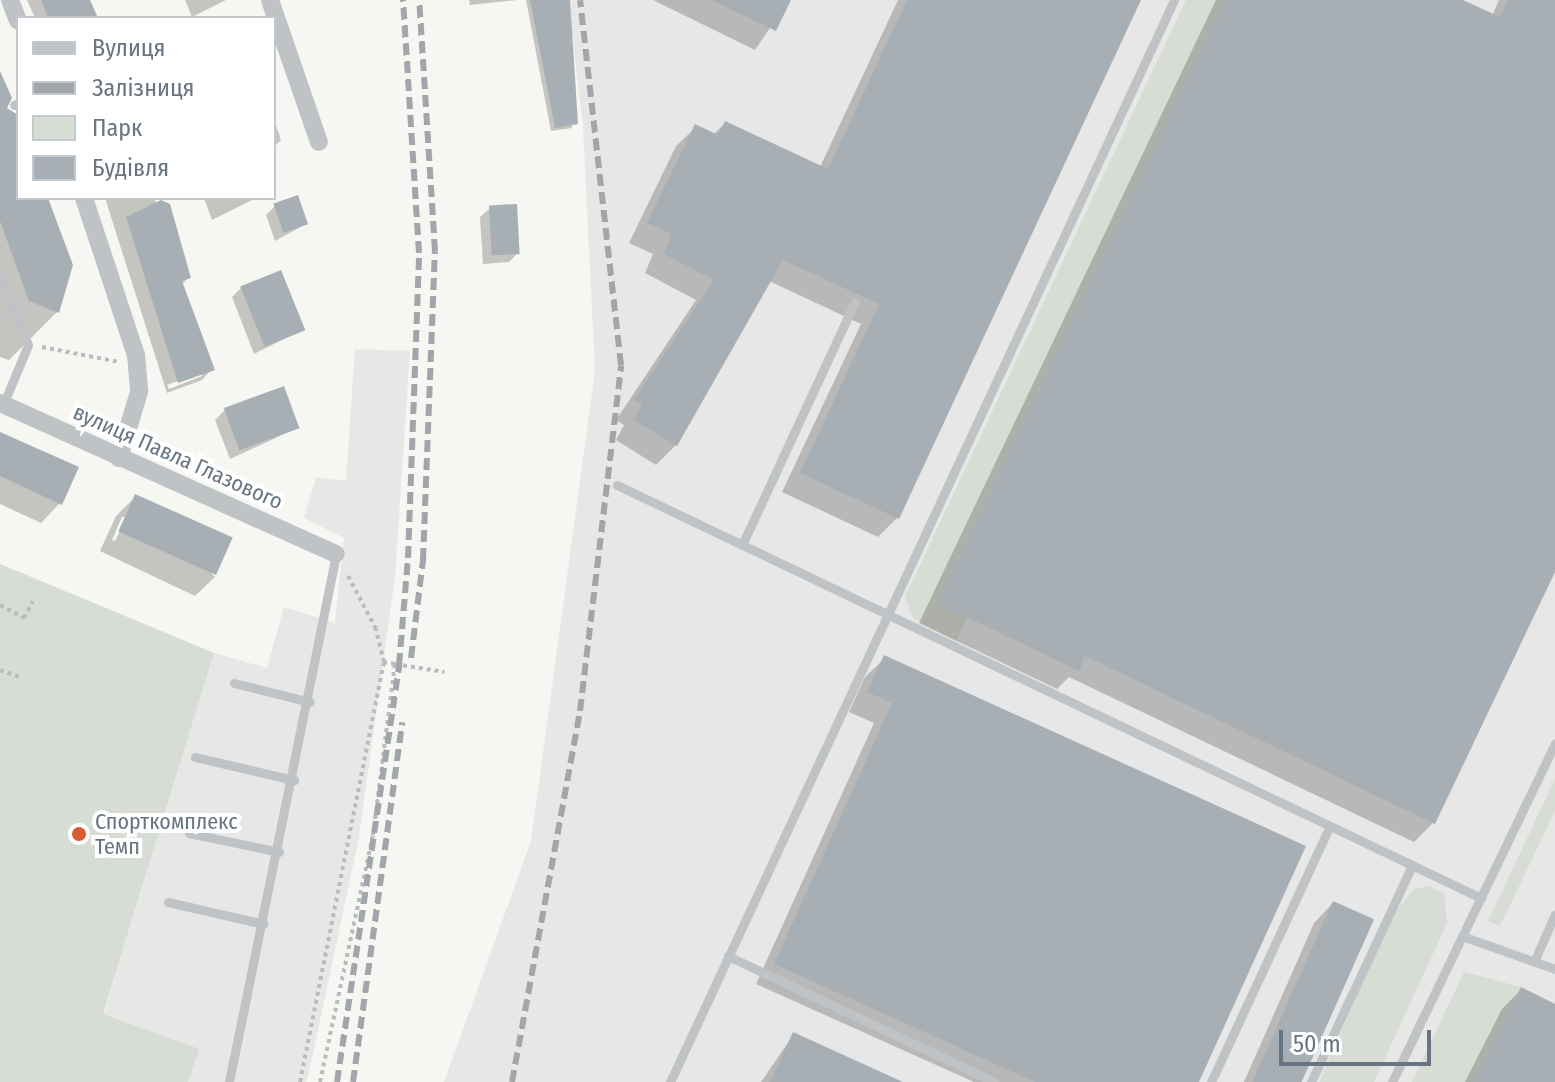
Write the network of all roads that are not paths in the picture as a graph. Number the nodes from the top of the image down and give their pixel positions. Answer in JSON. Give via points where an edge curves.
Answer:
{"nodes":[{"id":1,"x":1174,"y":0,"type":"edge"},
{"id":2,"x":276,"y":17,"type":"edge"},
{"id":3,"x":319,"y":142,"type":"dead end"},
{"id":4,"x":85,"y":200,"type":"edge"},
{"id":5,"x":0,"y":276,"type":"edge"},
{"id":6,"x":855,"y":302,"type":"dead end"},
{"id":7,"x":1,"y":404,"type":"edge"},
{"id":8,"x":119,"y":458,"type":"junction"},
{"id":9,"x":617,"y":485,"type":"dead end"},
{"id":10,"x":742,"y":545,"type":"junction"},
{"id":11,"x":336,"y":554,"type":"joint"},
{"id":12,"x":886,"y":614,"type":"junction"},
{"id":13,"x":234,"y":683,"type":"dead end"},
{"id":14,"x":310,"y":702,"type":"junction"},
{"id":15,"x":1555,"y":743,"type":"edge"},
{"id":16,"x":195,"y":757,"type":"dead end"},
{"id":17,"x":294,"y":780,"type":"junction"},
{"id":18,"x":1330,"y":826,"type":"junction"},
{"id":19,"x":189,"y":833,"type":"dead end"},
{"id":20,"x":279,"y":852,"type":"junction"},
{"id":21,"x":1412,"y":865,"type":"junction"},
{"id":22,"x":1481,"y":898,"type":"junction"},
{"id":23,"x":168,"y":902,"type":"dead end"},
{"id":24,"x":1555,"y":914,"type":"edge"},
{"id":25,"x":264,"y":924,"type":"junction"},
{"id":26,"x":1462,"y":936,"type":"junction"},
{"id":27,"x":728,"y":956,"type":"junction"},
{"id":28,"x":1534,"y":962,"type":"junction"},
{"id":29,"x":1555,"y":969,"type":"edge"},
{"id":30,"x":229,"y":1082,"type":"edge"},
{"id":31,"x":670,"y":1082,"type":"edge"},
{"id":32,"x":995,"y":1082,"type":"edge"},
{"id":33,"x":1211,"y":1082,"type":"edge"},
{"id":34,"x":1311,"y":1082,"type":"edge"},
{"id":35,"x":1392,"y":1082,"type":"edge"}],
"edges":[{"from":1,"to":12,"type":"lane"},
{"from":2,"to":3,"type":"street"},
{"from":4,"to":8,"type":"street","via":[[137,365],[139,392]]},
{"from":5,"to":7,"type":"lane","via":[[28,345]]},
{"from":6,"to":10,"type":"lane"},
{"from":7,"to":8,"type":"street","name":"вулиця Павла Глазового"},
{"from":8,"to":11,"type":"street","name":"вулиця Павла Глазового"},
{"from":9,"to":10,"type":"lane"},
{"from":10,"to":12,"type":"lane"},
{"from":11,"to":14,"type":"lane"},
{"from":12,"to":18,"type":"lane"},
{"from":12,"to":27,"type":"lane"},
{"from":13,"to":14,"type":"lane"},
{"from":14,"to":17,"type":"lane"},
{"from":15,"to":22,"type":"lane"},
{"from":16,"to":17,"type":"lane"},
{"from":17,"to":20,"type":"lane"},
{"from":18,"to":21,"type":"lane"},
{"from":18,"to":33,"type":"lane"},
{"from":19,"to":20,"type":"lane"},
{"from":20,"to":25,"type":"lane"},
{"from":21,"to":22,"type":"lane"},
{"from":21,"to":34,"type":"lane"},
{"from":22,"to":26,"type":"lane"},
{"from":23,"to":25,"type":"lane"},
{"from":24,"to":28,"type":"lane"},
{"from":25,"to":30,"type":"lane"},
{"from":26,"to":28,"type":"lane"},
{"from":26,"to":35,"type":"lane"},
{"from":27,"to":31,"type":"lane"},
{"from":27,"to":32,"type":"lane"},
{"from":28,"to":29,"type":"lane"}]}
